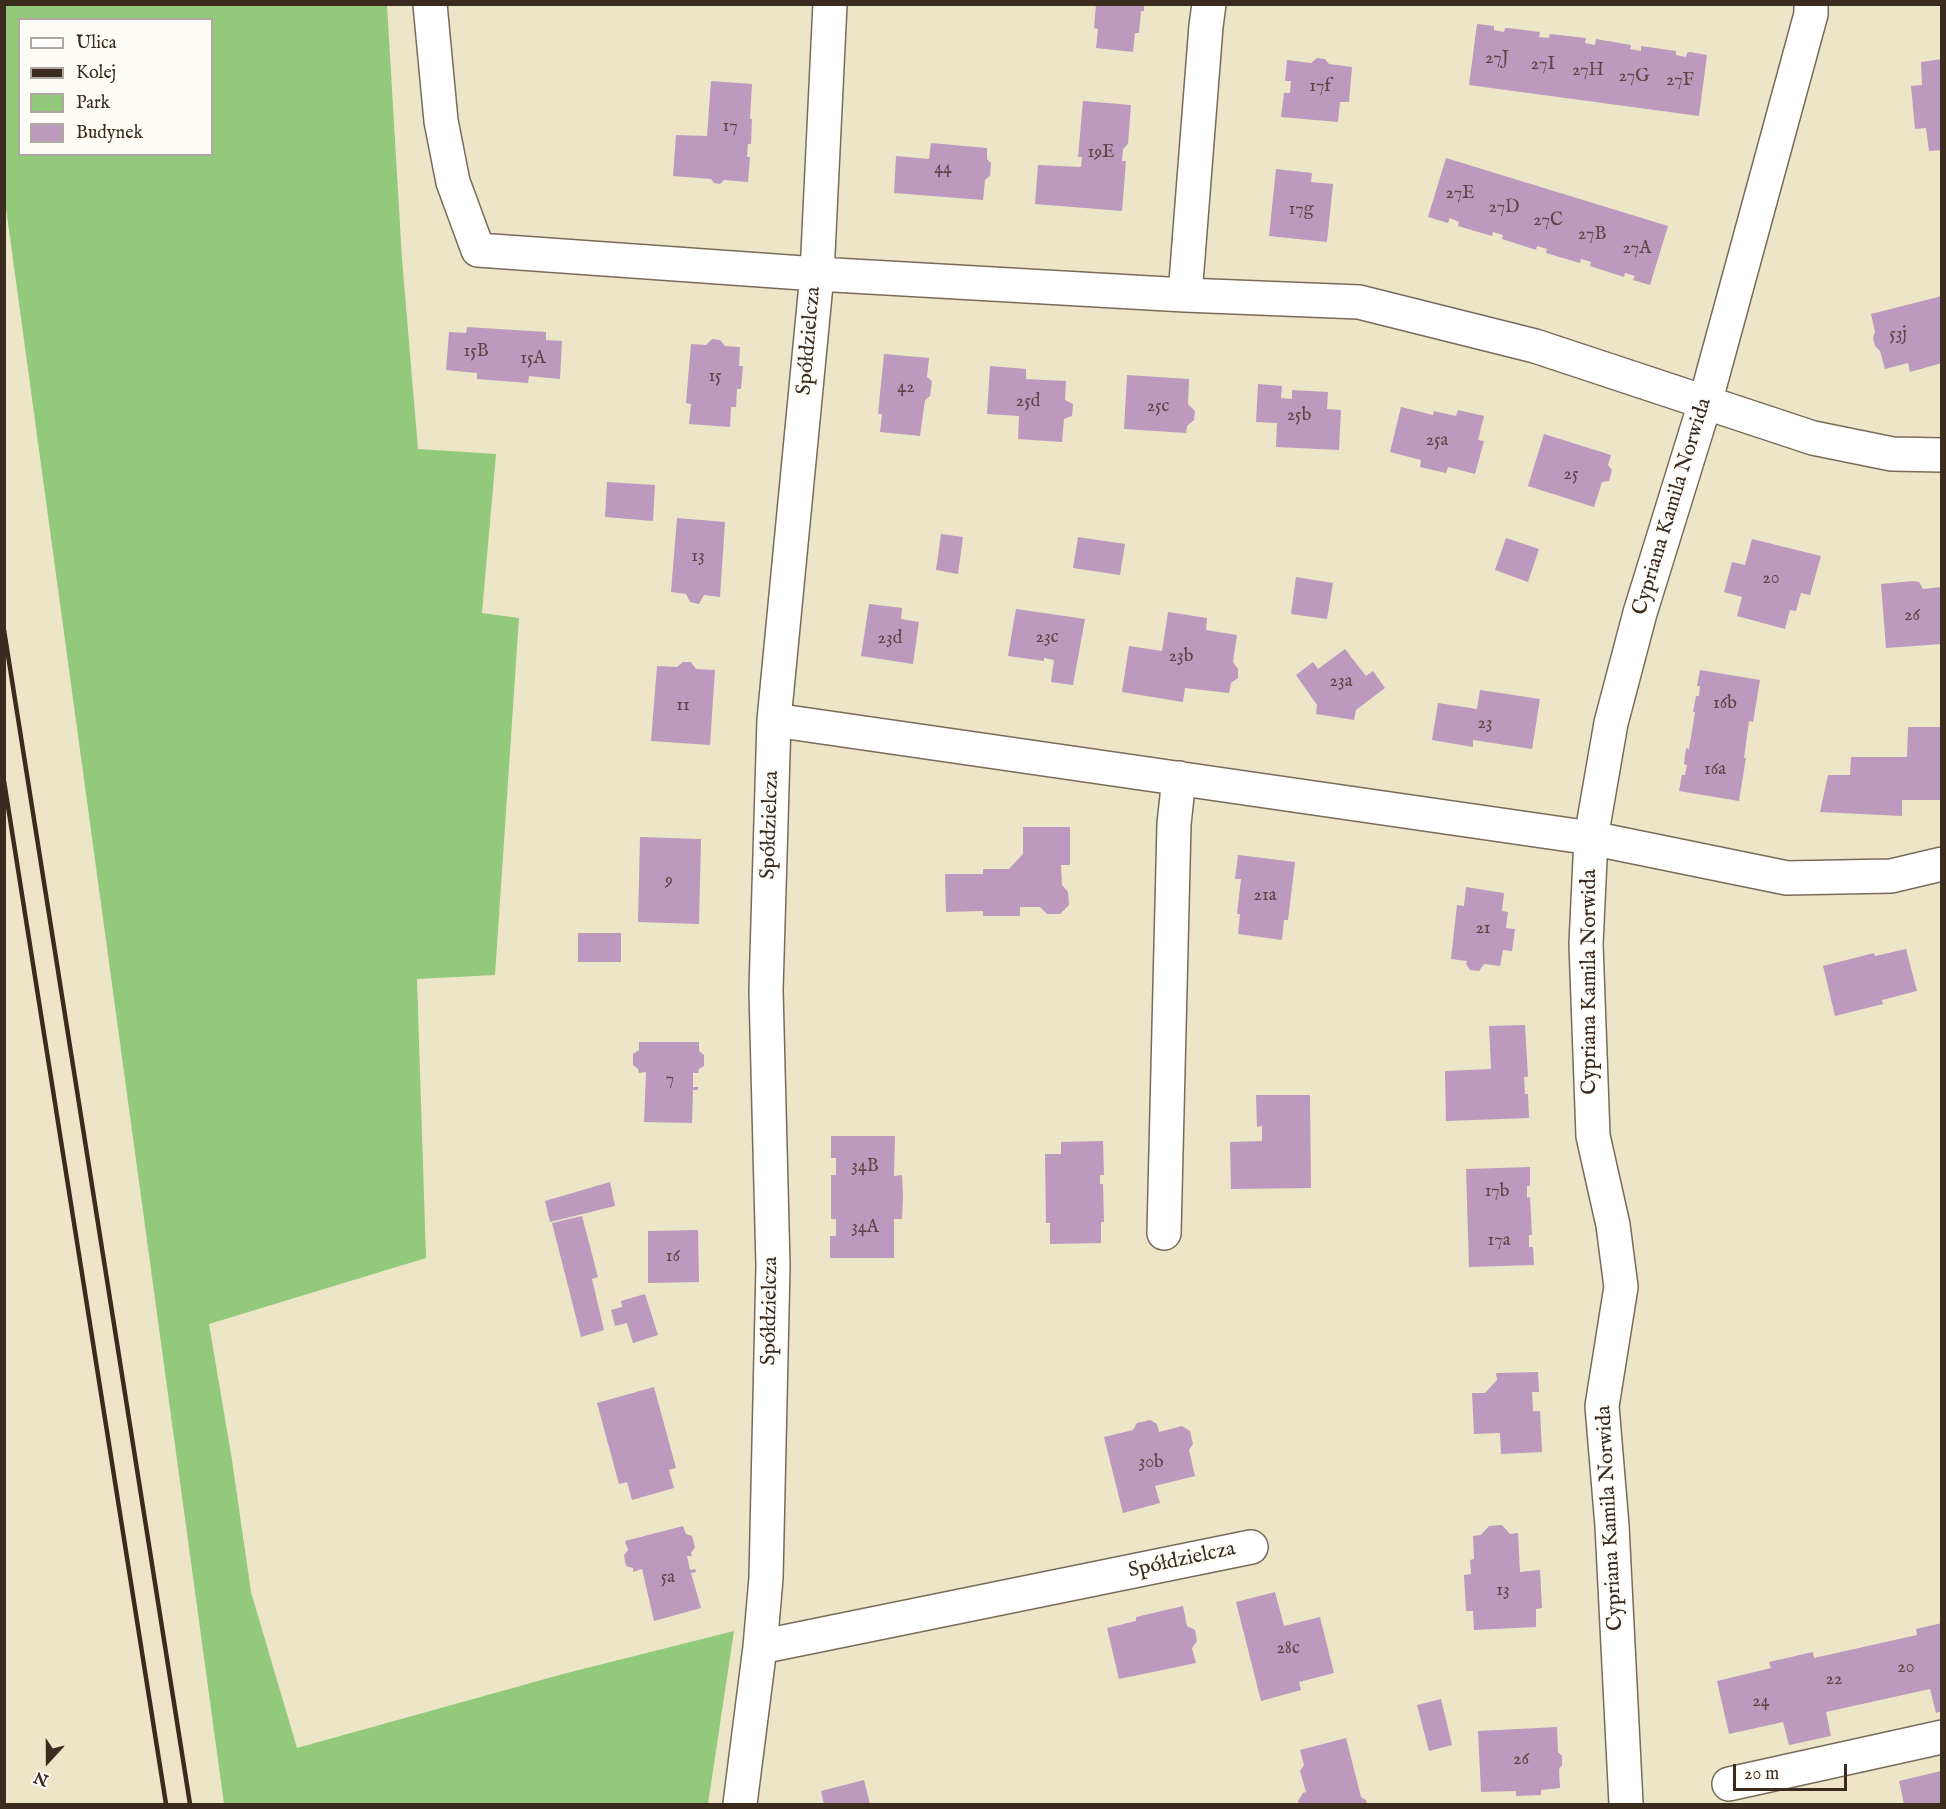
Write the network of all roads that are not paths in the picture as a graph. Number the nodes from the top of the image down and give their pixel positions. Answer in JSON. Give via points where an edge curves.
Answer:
{"nodes":[{"id":1,"x":430,"y":4,"type":"edge"},
{"id":2,"x":830,"y":4,"type":"edge"},
{"id":3,"x":1209,"y":4,"type":"edge"},
{"id":4,"x":1811,"y":4,"type":"edge"},
{"id":5,"x":817,"y":274,"type":"junction"},
{"id":6,"x":1185,"y":295,"type":"junction"},
{"id":7,"x":1705,"y":403,"type":"junction"},
{"id":8,"x":1941,"y":455,"type":"edge"},
{"id":9,"x":774,"y":720,"type":"junction"},
{"id":10,"x":1179,"y":778,"type":"junction"},
{"id":11,"x":1591,"y":838,"type":"junction"},
{"id":12,"x":1941,"y":864,"type":"edge"},
{"id":13,"x":1164,"y":1233,"type":"dead end"},
{"id":14,"x":1251,"y":1547,"type":"dead end"},
{"id":15,"x":760,"y":1647,"type":"junction"},
{"id":16,"x":1941,"y":1737,"type":"edge"},
{"id":17,"x":1729,"y":1784,"type":"dead end"},
{"id":18,"x":740,"y":1804,"type":"edge"},
{"id":19,"x":1626,"y":1804,"type":"edge"}],
"edges":[{"from":1,"to":5,"type":"street","via":[[441,122],[453,182],[478,250]]},
{"from":2,"to":5,"type":"street","name":"Spółdzielcza"},
{"from":3,"to":6,"type":"street"},
{"from":4,"to":7,"type":"street","name":"Cypriana Kamila Norwida"},
{"from":5,"to":6,"type":"street"},
{"from":5,"to":9,"type":"street","name":"Spółdzielcza"},
{"from":6,"to":7,"type":"street","via":[[1359,302],[1535,346]]},
{"from":7,"to":8,"type":"street","via":[[1813,438],[1892,454]]},
{"from":7,"to":11,"type":"street","name":"Cypriana Kamila Norwida","via":[[1640,613],[1614,712]]},
{"from":9,"to":10,"type":"street"},
{"from":9,"to":15,"type":"street","name":"Spółdzielcza","via":[[766,990],[772,1278],[766,1578]]},
{"from":10,"to":11,"type":"street"},
{"from":10,"to":13,"type":"street","via":[[1173,824]]},
{"from":11,"to":12,"type":"street","via":[[1787,878],[1892,876]]},
{"from":11,"to":19,"type":"street","name":"Cypriana Kamila Norwida","via":[[1586,944],[1593,1136],[1613,1225],[1621,1287],[1602,1406]]},
{"from":14,"to":15,"type":"street","name":"Spółdzielcza"},
{"from":15,"to":18,"type":"street","name":"Spółdzielcza"},
{"from":16,"to":17,"type":"street"}]}
